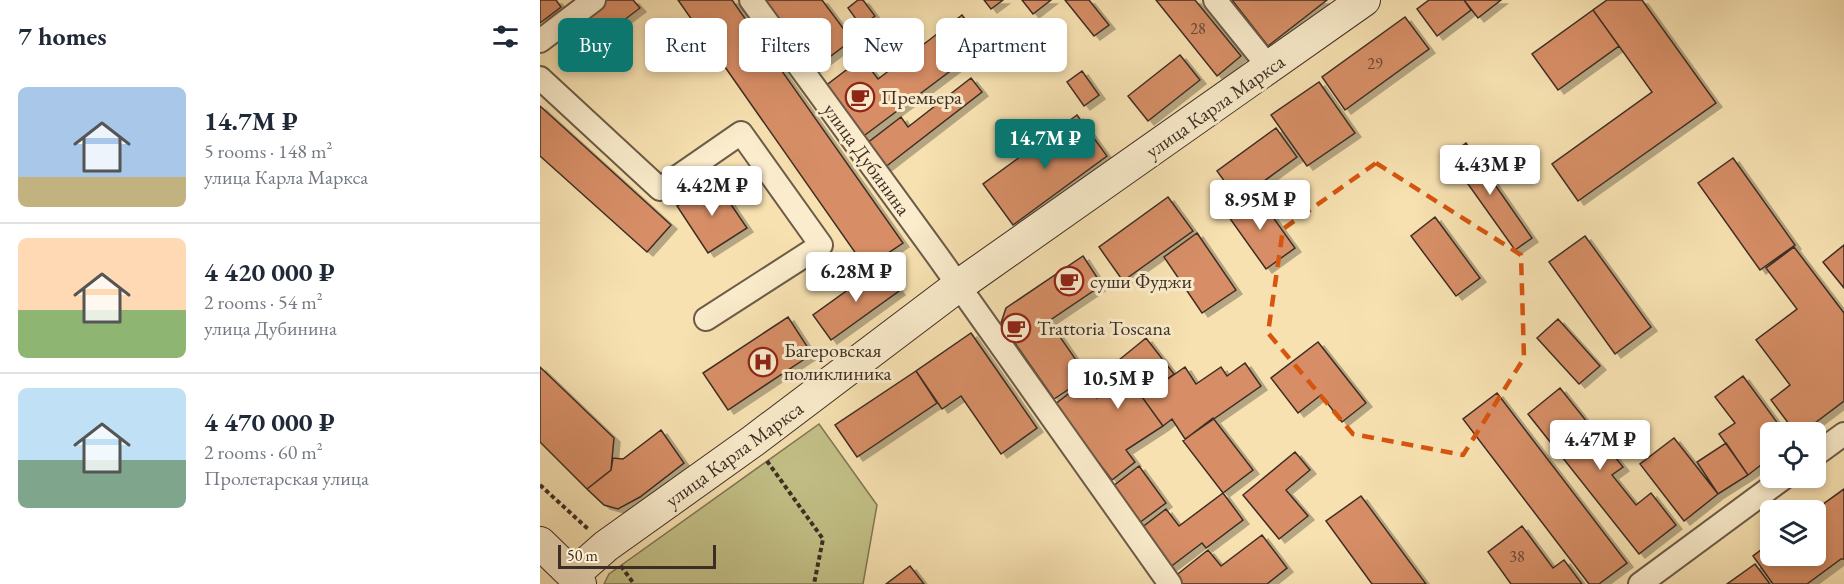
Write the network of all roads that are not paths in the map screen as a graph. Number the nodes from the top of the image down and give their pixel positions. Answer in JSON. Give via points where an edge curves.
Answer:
{"nodes":[{"id":1,"x":594,"y":0,"type":"edge"},
{"id":2,"x":751,"y":0,"type":"edge"},
{"id":3,"x":1215,"y":0,"type":"edge"},
{"id":4,"x":1364,"y":0,"type":"edge"},
{"id":5,"x":540,"y":41,"type":"edge"},
{"id":6,"x":1269,"y":67,"type":"junction"},
{"id":7,"x":540,"y":78,"type":"edge"},
{"id":8,"x":958,"y":286,"type":"junction"},
{"id":9,"x":706,"y":319,"type":"dead end"},
{"id":10,"x":1844,"y":434,"type":"edge"},
{"id":11,"x":1826,"y":447,"type":"edge"},
{"id":12,"x":1770,"y":488,"type":"edge"},
{"id":13,"x":540,"y":543,"type":"edge"},
{"id":14,"x":576,"y":579,"type":"edge"},
{"id":15,"x":1170,"y":584,"type":"edge"},
{"id":16,"x":1640,"y":584,"type":"edge"}],
"edges":[{"from":1,"to":5,"type":"street"},
{"from":2,"to":8,"type":"street","name":"улица Дубинина"},
{"from":3,"to":6,"type":"street"},
{"from":4,"to":6,"type":"main road","name":"улица Карла Маркса"},
{"from":6,"to":8,"type":"main road","name":"улица Карла Маркса"},
{"from":7,"to":9,"type":"street","via":[[660,189],[741,133],[821,244]]},
{"from":8,"to":14,"type":"main road","name":"улица Карла Маркса","via":[[606,546]]},
{"from":8,"to":15,"type":"street","name":"улица Дубинина"},
{"from":10,"to":11,"type":"street"},
{"from":12,"to":16,"type":"street"},
{"from":13,"to":14,"type":"main road"}]}
